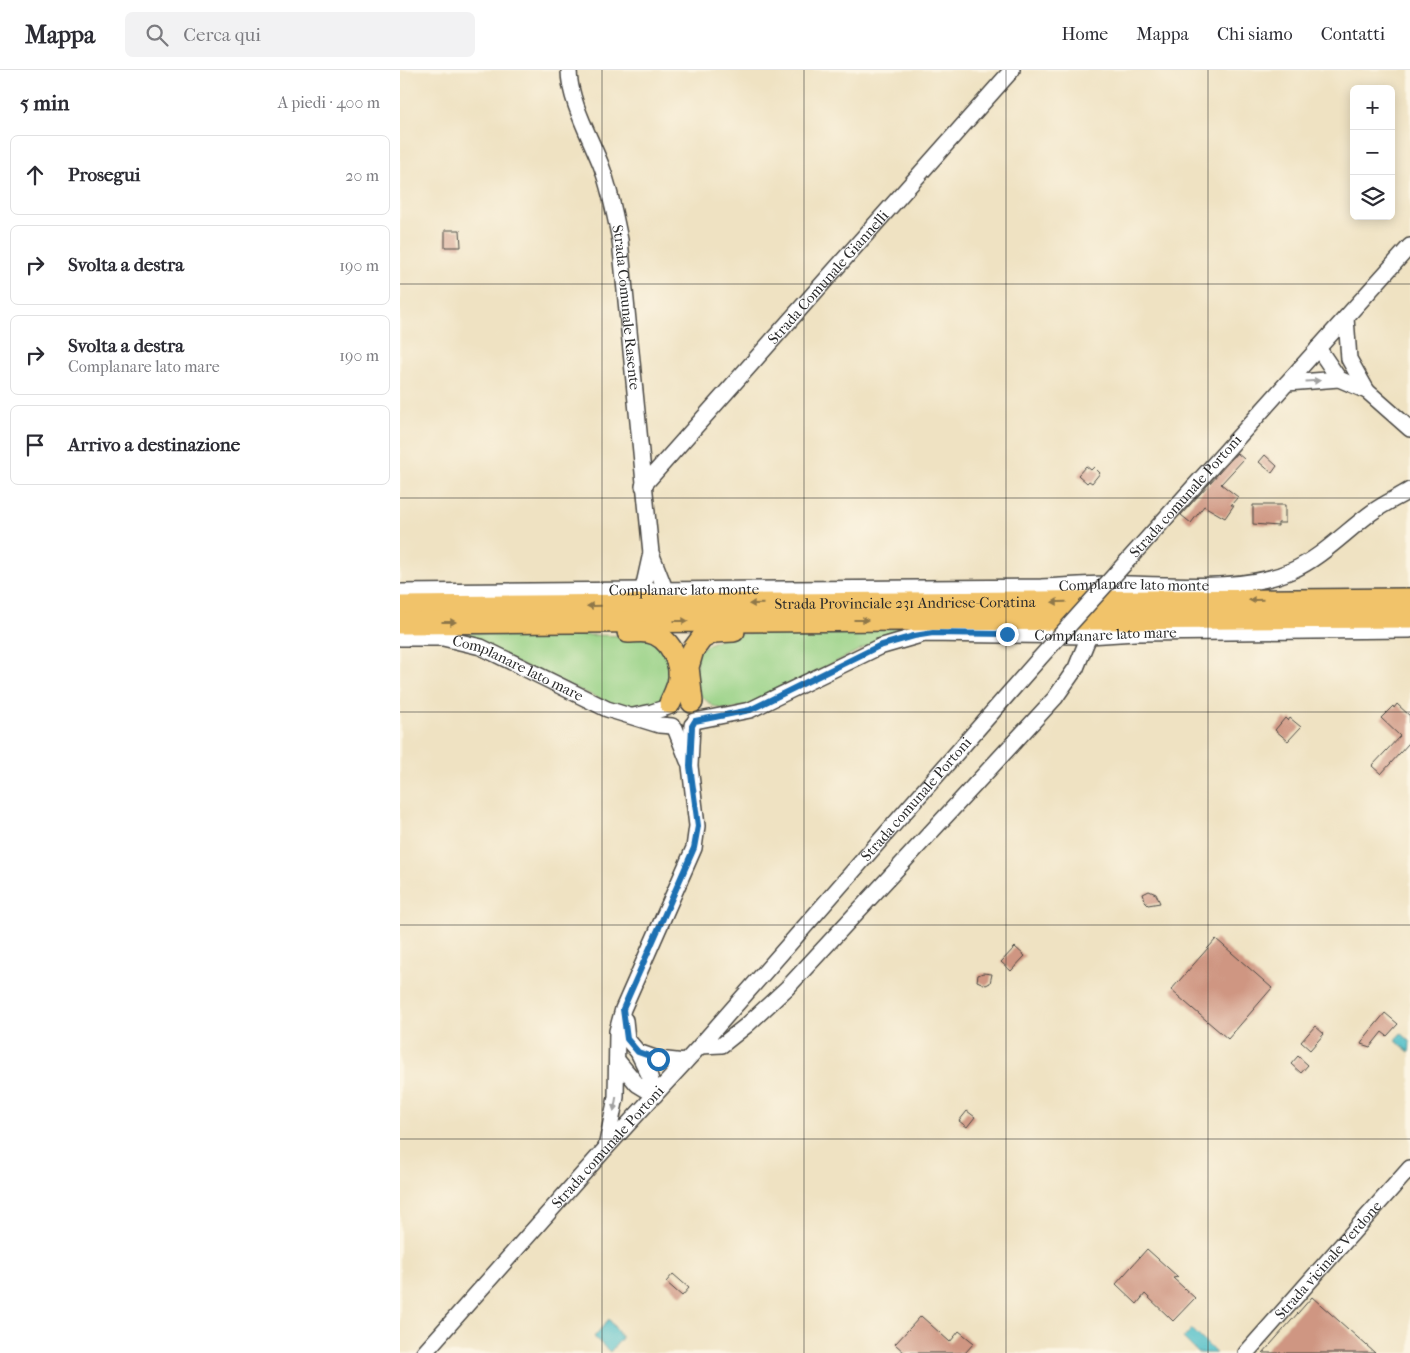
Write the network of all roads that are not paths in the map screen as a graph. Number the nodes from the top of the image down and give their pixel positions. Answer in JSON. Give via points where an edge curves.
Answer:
{"nodes":[{"id":1,"x":569,"y":70,"type":"edge"},
{"id":2,"x":1012,"y":70,"type":"edge"},
{"id":3,"x":1410,"y":246,"type":"edge"},
{"id":4,"x":1346,"y":318,"type":"junction"},
{"id":5,"x":1318,"y":348,"type":"junction"},
{"id":6,"x":1350,"y":359,"type":"junction"},
{"id":7,"x":1339,"y":379,"type":"junction"},
{"id":8,"x":1287,"y":383,"type":"junction"},
{"id":9,"x":1367,"y":390,"type":"junction"},
{"id":10,"x":1410,"y":428,"type":"edge"},
{"id":11,"x":643,"y":486,"type":"junction"},
{"id":12,"x":1410,"y":490,"type":"edge"},
{"id":13,"x":1394,"y":500,"type":"junction"},
{"id":14,"x":1410,"y":503,"type":"edge"},
{"id":15,"x":651,"y":553,"type":"junction"},
{"id":16,"x":643,"y":589,"type":"junction"},
{"id":17,"x":665,"y":589,"type":"junction"},
{"id":18,"x":1410,"y":590,"type":"edge"},
{"id":19,"x":400,"y":592,"type":"edge"},
{"id":20,"x":1410,"y":599,"type":"edge"},
{"id":21,"x":1291,"y":600,"type":"junction"},
{"id":22,"x":400,"y":607,"type":"edge"},
{"id":23,"x":1410,"y":617,"type":"edge"},
{"id":24,"x":829,"y":620,"type":"junction"},
{"id":25,"x":542,"y":622,"type":"junction"},
{"id":26,"x":400,"y":623,"type":"edge"},
{"id":27,"x":1410,"y":630,"type":"edge"},
{"id":28,"x":1089,"y":636,"type":"junction"},
{"id":29,"x":400,"y":638,"type":"edge"},
{"id":30,"x":669,"y":705,"type":"junction"},
{"id":31,"x":694,"y":714,"type":"junction"},
{"id":32,"x":630,"y":716,"type":"junction"},
{"id":33,"x":674,"y":727,"type":"junction"},
{"id":34,"x":690,"y":766,"type":"junction"},
{"id":35,"x":623,"y":1009,"type":"junction"},
{"id":36,"x":700,"y":1046,"type":"junction"},
{"id":37,"x":638,"y":1052,"type":"junction"},
{"id":38,"x":617,"y":1060,"type":"junction"},
{"id":39,"x":685,"y":1062,"type":"junction"},
{"id":40,"x":655,"y":1095,"type":"junction"},
{"id":41,"x":606,"y":1148,"type":"junction"},
{"id":42,"x":1410,"y":1168,"type":"edge"},
{"id":43,"x":424,"y":1353,"type":"edge"},
{"id":44,"x":1246,"y":1353,"type":"edge"}],
"edges":[{"from":1,"to":11,"type":"street","name":"Strada Comunale Rasente","via":[[577,108],[602,168],[620,240]]},
{"from":2,"to":11,"type":"street","name":"Strada Comunale Giannelli"},
{"from":3,"to":4,"type":"street","name":"Strada comunale Portoni"},
{"from":4,"to":5,"type":"street","name":"Strada comunale Portoni"},
{"from":4,"to":6,"type":"street"},
{"from":5,"to":6,"type":"street"},
{"from":5,"to":7,"type":"street"},
{"from":5,"to":8,"type":"street","name":"Strada comunale Portoni"},
{"from":6,"to":9,"type":"street"},
{"from":8,"to":7,"type":"street","one_way":true},
{"from":7,"to":9,"type":"street"},
{"from":8,"to":36,"type":"street","name":"Strada comunale Portoni","bridge":true,"via":[[1038,660]]},
{"from":9,"to":10,"type":"street"},
{"from":11,"to":15,"type":"street","name":"Strada Comunale Rasente"},
{"from":12,"to":13,"type":"street","name":"Complanare lato monte"},
{"from":13,"to":14,"type":"street"},
{"from":13,"to":17,"type":"street","name":"Complanare lato monte","via":[[1300,567],[1254,582],[1180,586]]},
{"from":15,"to":16,"type":"street"},
{"from":15,"to":17,"type":"street"},
{"from":16,"to":17,"type":"street","name":"Complanare lato monte"},
{"from":16,"to":19,"type":"street","name":"Complanare lato monte"},
{"from":18,"to":21,"type":"highway","via":[[1347,592]]},
{"from":20,"to":21,"type":"highway","name":"Strada Provinciale 231 Andriese-Coratina"},
{"from":21,"to":22,"type":"highway","name":"Strada Provinciale 231 Andriese-Coratina","one_way":true},
{"from":24,"to":23,"type":"highway","name":"Strada Provinciale 231 Andriese-Coratina","one_way":true},
{"from":25,"to":24,"type":"highway","name":"Strada Provinciale 231 Andriese-Coratina","one_way":true},
{"from":24,"to":31,"type":"highway","via":[[799,629],[714,632],[702,638],[692,650],[688,667]]},
{"from":26,"to":25,"type":"highway","name":"Strada Provinciale 231 Andriese-Coratina","one_way":true},
{"from":25,"to":30,"type":"highway","via":[[569,631],[649,632],[665,641],[674,653],[679,669],[678,684]]},
{"from":27,"to":28,"type":"street","name":"Complanare lato mare"},
{"from":28,"to":31,"type":"street","name":"Complanare lato mare","via":[[933,633],[914,636],[879,646],[750,710],[728,716]]},
{"from":28,"to":36,"type":"street","via":[[1076,668],[1055,698],[807,967],[748,1025],[722,1045]]},
{"from":29,"to":32,"type":"street","name":"Complanare lato mare","via":[[443,638],[481,647],[607,709]]},
{"from":30,"to":31,"type":"street","via":[[684,698]]},
{"from":30,"to":32,"type":"street","name":"Complanare lato mare"},
{"from":30,"to":33,"type":"street","via":[[667,719]]},
{"from":31,"to":33,"type":"street","via":[[684,729]]},
{"from":31,"to":34,"type":"street"},
{"from":32,"to":33,"type":"street","name":"Complanare lato mare"},
{"from":33,"to":34,"type":"street"},
{"from":34,"to":35,"type":"street","via":[[698,826],[694,848]]},
{"from":35,"to":37,"type":"street","via":[[627,1039]]},
{"from":35,"to":38,"type":"street","via":[[617,1031]]},
{"from":36,"to":39,"type":"street","name":"Strada comunale Portoni"},
{"from":37,"to":39,"type":"street","via":[[658,1059]]},
{"from":37,"to":40,"type":"street"},
{"from":38,"to":40,"type":"street","via":[[637,1084]]},
{"from":38,"to":41,"type":"street","one_way":true,"via":[[616,1097]]},
{"from":39,"to":40,"type":"street","name":"Strada comunale Portoni"},
{"from":40,"to":41,"type":"street","name":"Strada comunale Portoni"},
{"from":41,"to":43,"type":"street","name":"Strada comunale Portoni"},
{"from":42,"to":44,"type":"street","name":"Strada vicinale Verdone"}]}
